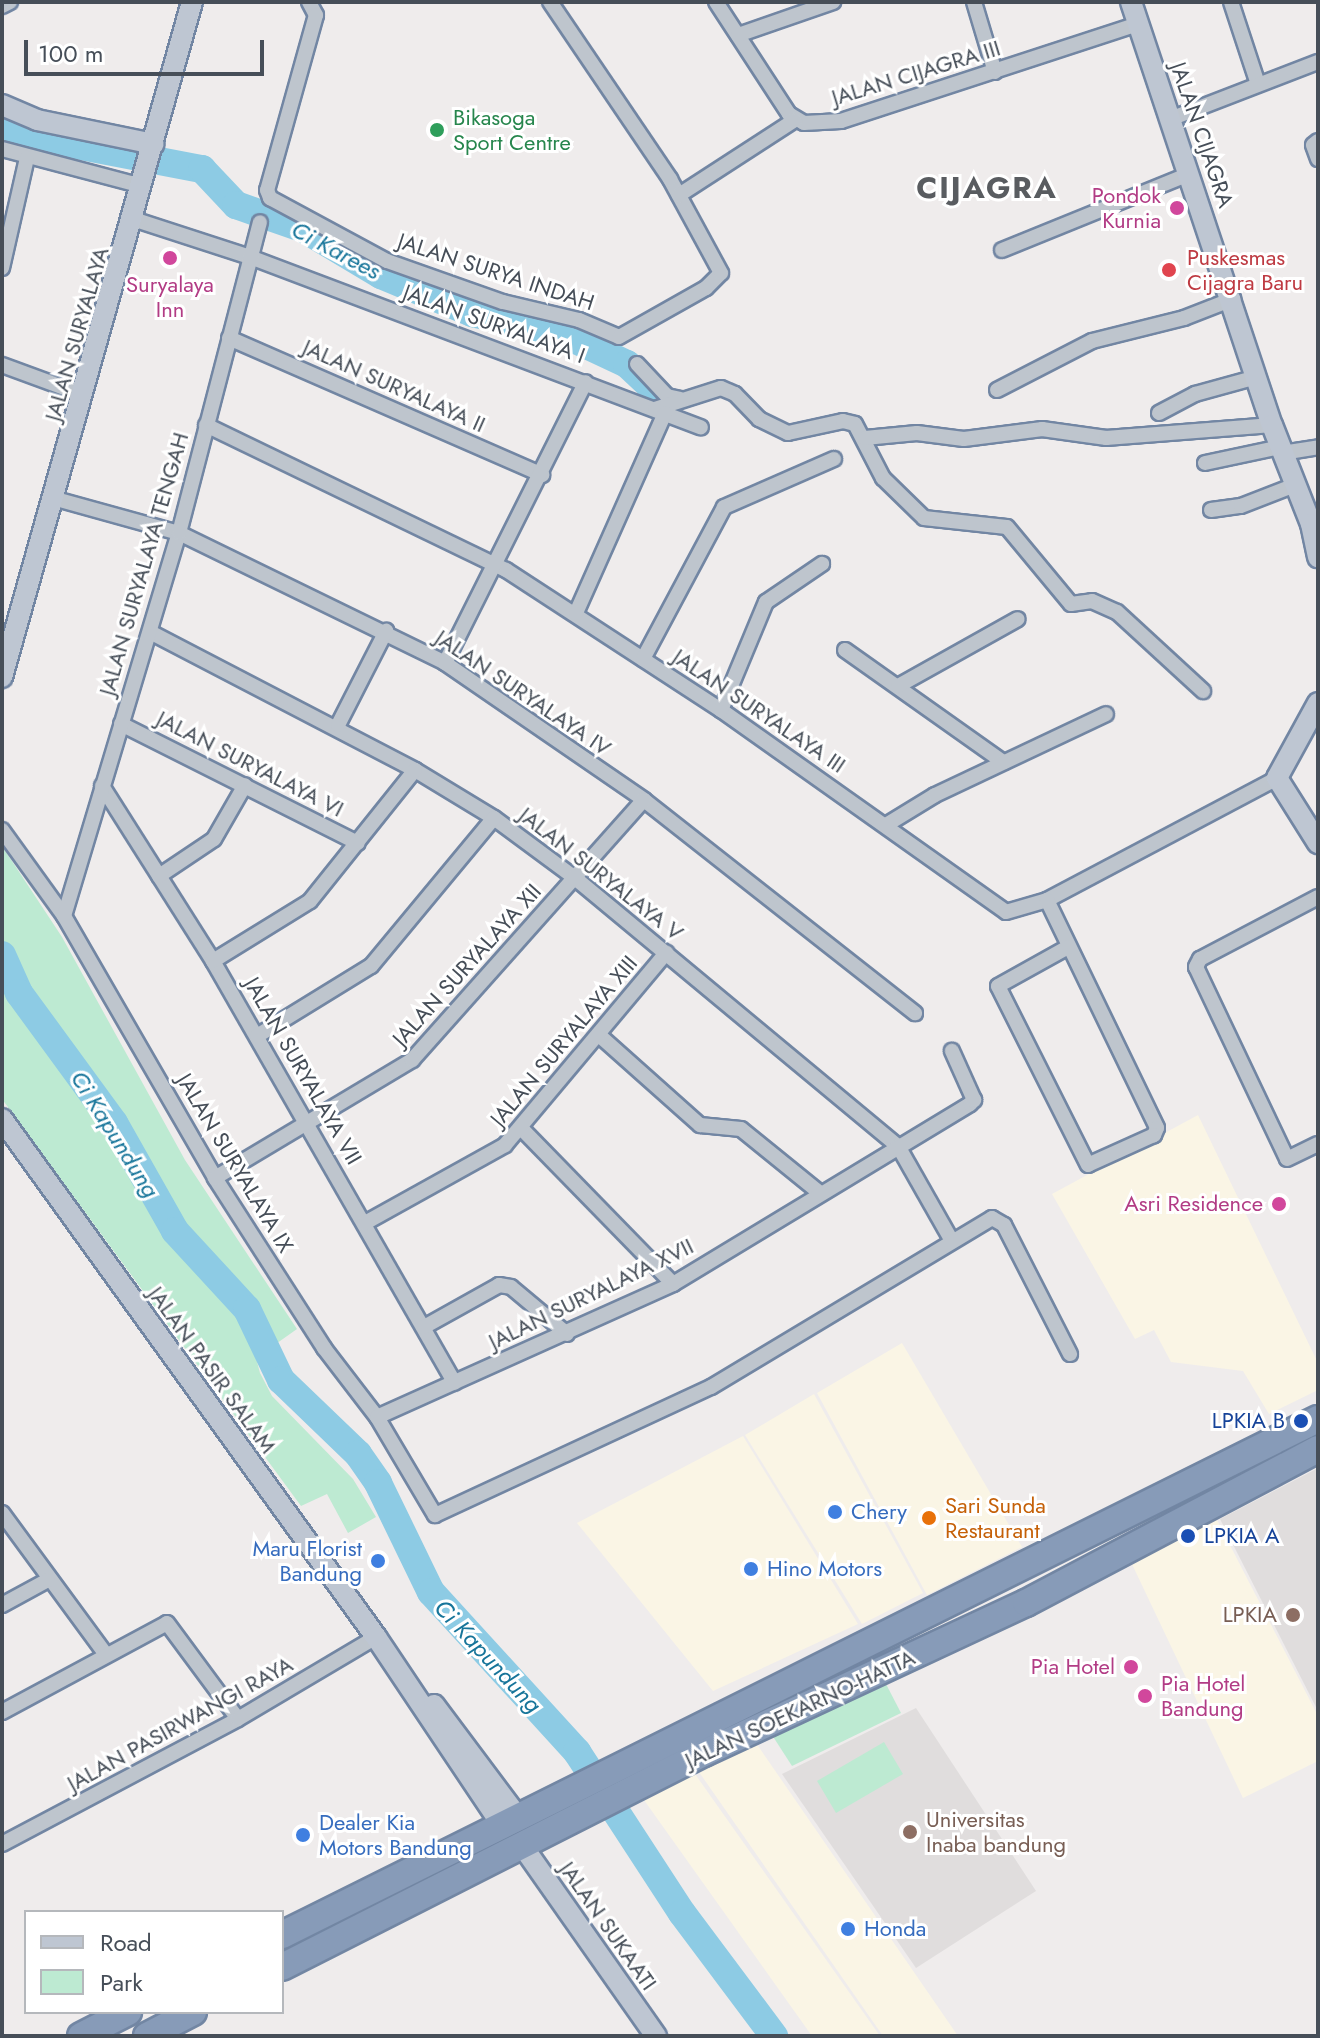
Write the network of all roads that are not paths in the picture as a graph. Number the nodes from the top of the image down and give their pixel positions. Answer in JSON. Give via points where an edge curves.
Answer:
{"nodes":[{"id":1,"x":10,"y":2,"type":"edge"},
{"id":2,"x":192,"y":2,"type":"edge"},
{"id":3,"x":309,"y":2,"type":"edge"},
{"id":4,"x":550,"y":2,"type":"edge"},
{"id":5,"x":716,"y":2,"type":"edge"},
{"id":6,"x":833,"y":2,"type":"edge"},
{"id":7,"x":974,"y":2,"type":"edge"},
{"id":8,"x":1131,"y":2,"type":"edge"},
{"id":9,"x":1231,"y":2,"type":"edge"},
{"id":10,"x":2,"y":6,"type":"edge"},
{"id":11,"x":1138,"y":24,"type":"junction"},
{"id":12,"x":738,"y":35,"type":"junction"},
{"id":13,"x":1318,"y":62,"type":"edge"},
{"id":14,"x":995,"y":72,"type":"junction"},
{"id":15,"x":1258,"y":84,"type":"junction"},
{"id":16,"x":2,"y":105,"type":"edge"},
{"id":17,"x":1170,"y":119,"type":"junction"},
{"id":18,"x":795,"y":120,"type":"junction"},
{"id":19,"x":1318,"y":141,"type":"edge"},
{"id":20,"x":152,"y":148,"type":"junction"},
{"id":21,"x":2,"y":149,"type":"edge"},
{"id":22,"x":27,"y":158,"type":"junction"},
{"id":23,"x":1318,"y":159,"type":"edge"},
{"id":24,"x":1189,"y":174,"type":"junction"},
{"id":25,"x":143,"y":182,"type":"junction"},
{"id":26,"x":679,"y":195,"type":"junction"},
{"id":27,"x":133,"y":219,"type":"junction"},
{"id":28,"x":260,"y":222,"type":"dead end"},
{"id":29,"x":1002,"y":250,"type":"dead end"},
{"id":30,"x":250,"y":257,"type":"junction"},
{"id":31,"x":2,"y":268,"type":"edge"},
{"id":32,"x":1233,"y":299,"type":"junction"},
{"id":33,"x":229,"y":338,"type":"junction"},
{"id":34,"x":637,"y":364,"type":"dead end"},
{"id":35,"x":2,"y":365,"type":"edge"},
{"id":36,"x":1257,"y":377,"type":"junction"},
{"id":37,"x":586,"y":382,"type":"junction"},
{"id":38,"x":997,"y":390,"type":"dead end"},
{"id":39,"x":84,"y":395,"type":"junction"},
{"id":40,"x":668,"y":406,"type":"junction"},
{"id":41,"x":1159,"y":413,"type":"dead end"},
{"id":42,"x":206,"y":425,"type":"junction"},
{"id":43,"x":1272,"y":425,"type":"junction"},
{"id":44,"x":701,"y":427,"type":"dead end"},
{"id":45,"x":865,"y":438,"type":"junction"},
{"id":46,"x":1318,"y":447,"type":"edge"},
{"id":47,"x":1281,"y":450,"type":"junction"},
{"id":48,"x":834,"y":459,"type":"dead end"},
{"id":49,"x":1205,"y":463,"type":"dead end"},
{"id":50,"x":542,"y":475,"type":"junction"},
{"id":51,"x":1295,"y":485,"type":"junction"},
{"id":52,"x":56,"y":499,"type":"junction"},
{"id":53,"x":1211,"y":510,"type":"dead end"},
{"id":54,"x":1315,"y":523,"type":"edge"},
{"id":55,"x":179,"y":533,"type":"junction"},
{"id":56,"x":1318,"y":557,"type":"edge"},
{"id":57,"x":822,"y":564,"type":"dead end"},
{"id":58,"x":497,"y":565,"type":"junction"},
{"id":59,"x":576,"y":613,"type":"junction"},
{"id":60,"x":1018,"y":619,"type":"dead end"},
{"id":61,"x":386,"y":631,"type":"junction"},
{"id":62,"x":150,"y":632,"type":"junction"},
{"id":63,"x":845,"y":650,"type":"dead end"},
{"id":64,"x":643,"y":659,"type":"junction"},
{"id":65,"x":445,"y":663,"type":"junction"},
{"id":66,"x":2,"y":677,"type":"edge"},
{"id":67,"x":898,"y":686,"type":"junction"},
{"id":68,"x":1203,"y":691,"type":"dead end"},
{"id":69,"x":1318,"y":703,"type":"edge"},
{"id":70,"x":721,"y":710,"type":"junction"},
{"id":71,"x":1106,"y":714,"type":"dead end"},
{"id":72,"x":121,"y":724,"type":"junction"},
{"id":73,"x":338,"y":725,"type":"junction"},
{"id":74,"x":1003,"y":762,"type":"junction"},
{"id":75,"x":1286,"y":762,"type":"junction"},
{"id":76,"x":415,"y":770,"type":"junction"},
{"id":77,"x":245,"y":785,"type":"junction"},
{"id":78,"x":102,"y":786,"type":"junction"},
{"id":79,"x":644,"y":800,"type":"junction"},
{"id":80,"x":494,"y":818,"type":"junction"},
{"id":81,"x":886,"y":825,"type":"junction"},
{"id":82,"x":2,"y":830,"type":"edge"},
{"id":83,"x":358,"y":843,"type":"junction"},
{"id":84,"x":1318,"y":843,"type":"edge"},
{"id":85,"x":159,"y":876,"type":"junction"},
{"id":86,"x":575,"y":878,"type":"junction"},
{"id":87,"x":1318,"y":897,"type":"edge"},
{"id":88,"x":1047,"y":900,"type":"junction"},
{"id":89,"x":64,"y":916,"type":"junction"},
{"id":90,"x":1068,"y":947,"type":"junction"},
{"id":91,"x":666,"y":953,"type":"junction"},
{"id":92,"x":213,"y":961,"type":"junction"},
{"id":93,"x":915,"y":1013,"type":"dead end"},
{"id":94,"x":257,"y":1036,"type":"junction"},
{"id":95,"x":600,"y":1036,"type":"junction"},
{"id":96,"x":952,"y":1051,"type":"dead end"},
{"id":97,"x":2,"y":1119,"type":"edge"},
{"id":98,"x":308,"y":1122,"type":"junction"},
{"id":99,"x":522,"y":1129,"type":"junction"},
{"id":100,"x":1318,"y":1144,"type":"edge"},
{"id":101,"x":898,"y":1146,"type":"junction"},
{"id":102,"x":215,"y":1178,"type":"junction"},
{"id":103,"x":820,"y":1193,"type":"junction"},
{"id":104,"x":365,"y":1223,"type":"junction"},
{"id":105,"x":952,"y":1241,"type":"junction"},
{"id":106,"x":673,"y":1284,"type":"junction"},
{"id":107,"x":424,"y":1327,"type":"junction"},
{"id":108,"x":567,"y":1334,"type":"junction"},
{"id":109,"x":1070,"y":1354,"type":"dead end"},
{"id":110,"x":455,"y":1383,"type":"junction"},
{"id":111,"x":377,"y":1417,"type":"junction"},
{"id":112,"x":1318,"y":1419,"type":"edge"},
{"id":113,"x":1318,"y":1449,"type":"edge"},
{"id":114,"x":2,"y":1513,"type":"edge"},
{"id":115,"x":48,"y":1580,"type":"junction"},
{"id":116,"x":2,"y":1605,"type":"edge"},
{"id":117,"x":380,"y":1643,"type":"junction"},
{"id":118,"x":105,"y":1653,"type":"junction"},
{"id":119,"x":2,"y":1712,"type":"edge"},
{"id":120,"x":238,"y":1719,"type":"junction"},
{"id":121,"x":519,"y":1815,"type":"junction"},
{"id":122,"x":531,"y":1839,"type":"junction"},
{"id":123,"x":2,"y":1844,"type":"edge"},
{"id":124,"x":284,"y":1934,"type":"edge"},
{"id":125,"x":284,"y":1966,"type":"edge"},
{"id":126,"x":124,"y":2014,"type":"edge"},
{"id":127,"x":189,"y":2014,"type":"edge"},
{"id":128,"x":81,"y":2036,"type":"edge"},
{"id":129,"x":147,"y":2036,"type":"edge"},
{"id":130,"x":656,"y":2036,"type":"edge"}],
"edges":[{"from":1,"to":10,"type":"street"},
{"from":2,"to":20,"type":"street","name":"JALAN SURYALAYA"},
{"from":3,"to":26,"type":"street","name":"JALAN SURYA INDAH","via":[[316,15],[267,190],[270,198],[296,215],[387,261],[619,337],[721,277]]},
{"from":4,"to":26,"type":"street"},
{"from":5,"to":12,"type":"street"},
{"from":6,"to":12,"type":"street"},
{"from":7,"to":14,"type":"street"},
{"from":8,"to":11,"type":"street","name":"JALAN CIJAGRA"},
{"from":9,"to":15,"type":"street"},
{"from":11,"to":14,"type":"street","name":"JALAN CIJAGRA III"},
{"from":11,"to":17,"type":"street","name":"JALAN CIJAGRA"},
{"from":12,"to":18,"type":"street"},
{"from":13,"to":15,"type":"street"},
{"from":14,"to":18,"type":"street","name":"JALAN CIJAGRA III","via":[[841,121]]},
{"from":15,"to":17,"type":"street"},
{"from":16,"to":20,"type":"street","via":[[37,120]]},
{"from":17,"to":24,"type":"street","name":"JALAN CIJAGRA"},
{"from":18,"to":26,"type":"street"},
{"from":19,"to":23,"type":"street","via":[[1313,145]]},
{"from":20,"to":25,"type":"street","name":"JALAN SURYALAYA"},
{"from":21,"to":22,"type":"street"},
{"from":22,"to":25,"type":"street"},
{"from":22,"to":31,"type":"street"},
{"from":24,"to":29,"type":"street"},
{"from":24,"to":32,"type":"street","name":"JALAN CIJAGRA"},
{"from":25,"to":27,"type":"street","name":"JALAN SURYALAYA"},
{"from":27,"to":30,"type":"street","name":"JALAN SURYALAYA I"},
{"from":27,"to":39,"type":"street","name":"JALAN SURYALAYA"},
{"from":28,"to":30,"type":"street","name":"JALAN SURYALAYA TENGAH"},
{"from":30,"to":33,"type":"street","name":"JALAN SURYALAYA TENGAH"},
{"from":30,"to":37,"type":"street","name":"JALAN SURYALAYA I"},
{"from":32,"to":36,"type":"street","name":"JALAN CIJAGRA"},
{"from":32,"to":38,"type":"street","via":[[1184,318],[1092,341]]},
{"from":33,"to":42,"type":"street","name":"JALAN SURYALAYA TENGAH"},
{"from":33,"to":50,"type":"street","name":"JALAN SURYALAYA II"},
{"from":34,"to":40,"type":"street","via":[[667,396]]},
{"from":35,"to":39,"type":"street"},
{"from":36,"to":41,"type":"street","via":[[1195,394]]},
{"from":36,"to":43,"type":"street","name":"JALAN CIJAGRA"},
{"from":37,"to":40,"type":"street","name":"JALAN SURYALAYA I"},
{"from":37,"to":50,"type":"street"},
{"from":39,"to":52,"type":"street","name":"JALAN SURYALAYA"},
{"from":40,"to":44,"type":"street","name":"JALAN SURYALAYA I"},
{"from":40,"to":45,"type":"street","via":[[728,389],[759,419],[788,433],[843,421],[855,424]]},
{"from":40,"to":59,"type":"street"},
{"from":42,"to":55,"type":"street","name":"JALAN SURYALAYA TENGAH"},
{"from":42,"to":58,"type":"street","name":"JALAN SURYALAYA III"},
{"from":43,"to":45,"type":"street","via":[[1106,438],[1042,429],[964,439],[917,433]]},
{"from":43,"to":47,"type":"street","name":"JALAN CIJAGRA"},
{"from":45,"to":68,"type":"street","via":[[883,478],[924,518],[1007,527],[1071,604],[1092,601],[1117,612]]},
{"from":46,"to":47,"type":"street"},
{"from":47,"to":49,"type":"street"},
{"from":47,"to":51,"type":"street","name":"JALAN CIJAGRA"},
{"from":48,"to":64,"type":"street","via":[[724,507]]},
{"from":50,"to":58,"type":"street"},
{"from":51,"to":53,"type":"street","via":[[1241,506]]},
{"from":51,"to":54,"type":"street","name":"JALAN CIJAGRA"},
{"from":52,"to":55,"type":"street","name":"JALAN SURYALAYA IV"},
{"from":52,"to":66,"type":"street","name":"JALAN SURYALAYA"},
{"from":54,"to":56,"type":"street","name":"JALAN CIJAGRA"},
{"from":55,"to":61,"type":"street","name":"JALAN SURYALAYA IV"},
{"from":55,"to":62,"type":"street","name":"JALAN SURYALAYA TENGAH"},
{"from":57,"to":70,"type":"street","via":[[766,602]]},
{"from":58,"to":59,"type":"street","name":"JALAN SURYALAYA III"},
{"from":58,"to":65,"type":"street"},
{"from":59,"to":64,"type":"street","name":"JALAN SURYALAYA III"},
{"from":60,"to":67,"type":"street"},
{"from":61,"to":65,"type":"street","name":"JALAN SURYALAYA IV"},
{"from":61,"to":73,"type":"street"},
{"from":62,"to":72,"type":"street","name":"JALAN SURYALAYA TENGAH"},
{"from":62,"to":73,"type":"street","name":"JALAN SURYALAYA V"},
{"from":63,"to":67,"type":"street"},
{"from":64,"to":70,"type":"street","name":"JALAN SURYALAYA III"},
{"from":65,"to":79,"type":"street","name":"JALAN SURYALAYA IV"},
{"from":67,"to":74,"type":"street"},
{"from":69,"to":75,"type":"street"},
{"from":70,"to":81,"type":"street","name":"JALAN SURYALAYA III"},
{"from":71,"to":74,"type":"street"},
{"from":72,"to":77,"type":"street","name":"JALAN SURYALAYA VI"},
{"from":72,"to":78,"type":"street","name":"JALAN SURYALAYA TENGAH"},
{"from":73,"to":76,"type":"street","name":"JALAN SURYALAYA V"},
{"from":74,"to":81,"type":"street"},
{"from":75,"to":84,"type":"street"},
{"from":75,"to":88,"type":"street","name":"JALAN SURYALAYA III"},
{"from":76,"to":80,"type":"street","name":"JALAN SURYALAYA V"},
{"from":76,"to":83,"type":"street"},
{"from":77,"to":83,"type":"street","name":"JALAN SURYALAYA VI"},
{"from":77,"to":85,"type":"street","via":[[214,839]]},
{"from":78,"to":85,"type":"street","name":"JALAN SURYALAYA VII"},
{"from":78,"to":89,"type":"street","name":"JALAN SURYALAYA TENGAH"},
{"from":79,"to":86,"type":"street","name":"JALAN SURYALAYA XII"},
{"from":79,"to":93,"type":"street","name":"JALAN SURYALAYA IV"},
{"from":80,"to":86,"type":"street","name":"JALAN SURYALAYA V"},
{"from":80,"to":94,"type":"street","via":[[371,966]]},
{"from":81,"to":88,"type":"street","name":"JALAN SURYALAYA III","via":[[999,909],[1014,913]]},
{"from":82,"to":89,"type":"street","name":"JALAN SURYALAYA IX"},
{"from":83,"to":92,"type":"street","via":[[310,901]]},
{"from":85,"to":92,"type":"street","name":"JALAN SURYALAYA VII"},
{"from":86,"to":91,"type":"street","name":"JALAN SURYALAYA V"},
{"from":86,"to":98,"type":"street","name":"JALAN SURYALAYA XII","via":[[412,1060]]},
{"from":87,"to":100,"type":"street","via":[[1200,959],[1196,967],[1287,1159]]},
{"from":88,"to":90,"type":"street"},
{"from":89,"to":102,"type":"street","name":"JALAN SURYALAYA IX"},
{"from":90,"to":90,"type":"street","via":[[1157,1128],[1154,1135],[1088,1165],[998,986]]},
{"from":91,"to":95,"type":"street","name":"JALAN SURYALAYA XIII"},
{"from":91,"to":101,"type":"street","name":"JALAN SURYALAYA V"},
{"from":92,"to":94,"type":"street","name":"JALAN SURYALAYA VII"},
{"from":94,"to":98,"type":"street","name":"JALAN SURYALAYA VII"},
{"from":95,"to":99,"type":"street","name":"JALAN SURYALAYA XIII"},
{"from":95,"to":103,"type":"street","via":[[700,1125],[741,1129]]},
{"from":96,"to":101,"type":"street","name":"JALAN SURYALAYA XVII","via":[[973,1102]]},
{"from":97,"to":117,"type":"street","name":"JALAN PASIR SALAM"},
{"from":98,"to":102,"type":"street","name":"JALAN SURYALAYA XII"},
{"from":98,"to":104,"type":"street","name":"JALAN SURYALAYA VII"},
{"from":99,"to":104,"type":"street","name":"JALAN SURYALAYA XIII","via":[[489,1157]]},
{"from":99,"to":106,"type":"street"},
{"from":101,"to":103,"type":"street","name":"JALAN SURYALAYA XVII"},
{"from":101,"to":105,"type":"street","name":"JALAN SURYALAYA V"},
{"from":102,"to":111,"type":"street","name":"JALAN SURYALAYA IX","via":[[324,1348]]},
{"from":103,"to":106,"type":"street","name":"JALAN SURYALAYA XVII"},
{"from":104,"to":107,"type":"street","name":"JALAN SURYALAYA VII"},
{"from":105,"to":109,"type":"street","via":[[992,1218],[1000,1220]]},
{"from":105,"to":111,"type":"street","name":"JALAN SURYALAYA IX","via":[[711,1387],[435,1515]]},
{"from":106,"to":108,"type":"street","name":"JALAN SURYALAYA XVII"},
{"from":107,"to":108,"type":"street","via":[[499,1285],[511,1287]]},
{"from":107,"to":110,"type":"street","name":"JALAN SURYALAYA VII"},
{"from":108,"to":110,"type":"street","name":"JALAN SURYALAYA XVII"},
{"from":110,"to":111,"type":"street","name":"JALAN SURYALAYA XVII"},
{"from":112,"to":121,"type":"highway","name":"JALAN SOEKARNO-HATTA"},
{"from":113,"to":122,"type":"highway","name":"JALAN SOEKARNO-HATTA","via":[[1026,1603]]},
{"from":114,"to":115,"type":"street"},
{"from":115,"to":116,"type":"street"},
{"from":115,"to":118,"type":"street"},
{"from":117,"to":120,"type":"street","name":"JALAN PASIRWANGI RAYA"},
{"from":117,"to":121,"type":"street","name":"JALAN PASIR SALAM","via":[[403,1664]]},
{"from":118,"to":119,"type":"street"},
{"from":118,"to":120,"type":"street","via":[[167,1623]]},
{"from":120,"to":123,"type":"street","name":"JALAN PASIRWANGI RAYA"},
{"from":121,"to":124,"type":"highway","name":"JALAN SOEKARNO-HATTA"},
{"from":122,"to":125,"type":"highway","name":"JALAN SOEKARNO-HATTA"},
{"from":122,"to":130,"type":"street","name":"JALAN SUKAATI"},
{"from":126,"to":128,"type":"highway"},
{"from":127,"to":129,"type":"highway"}]}
